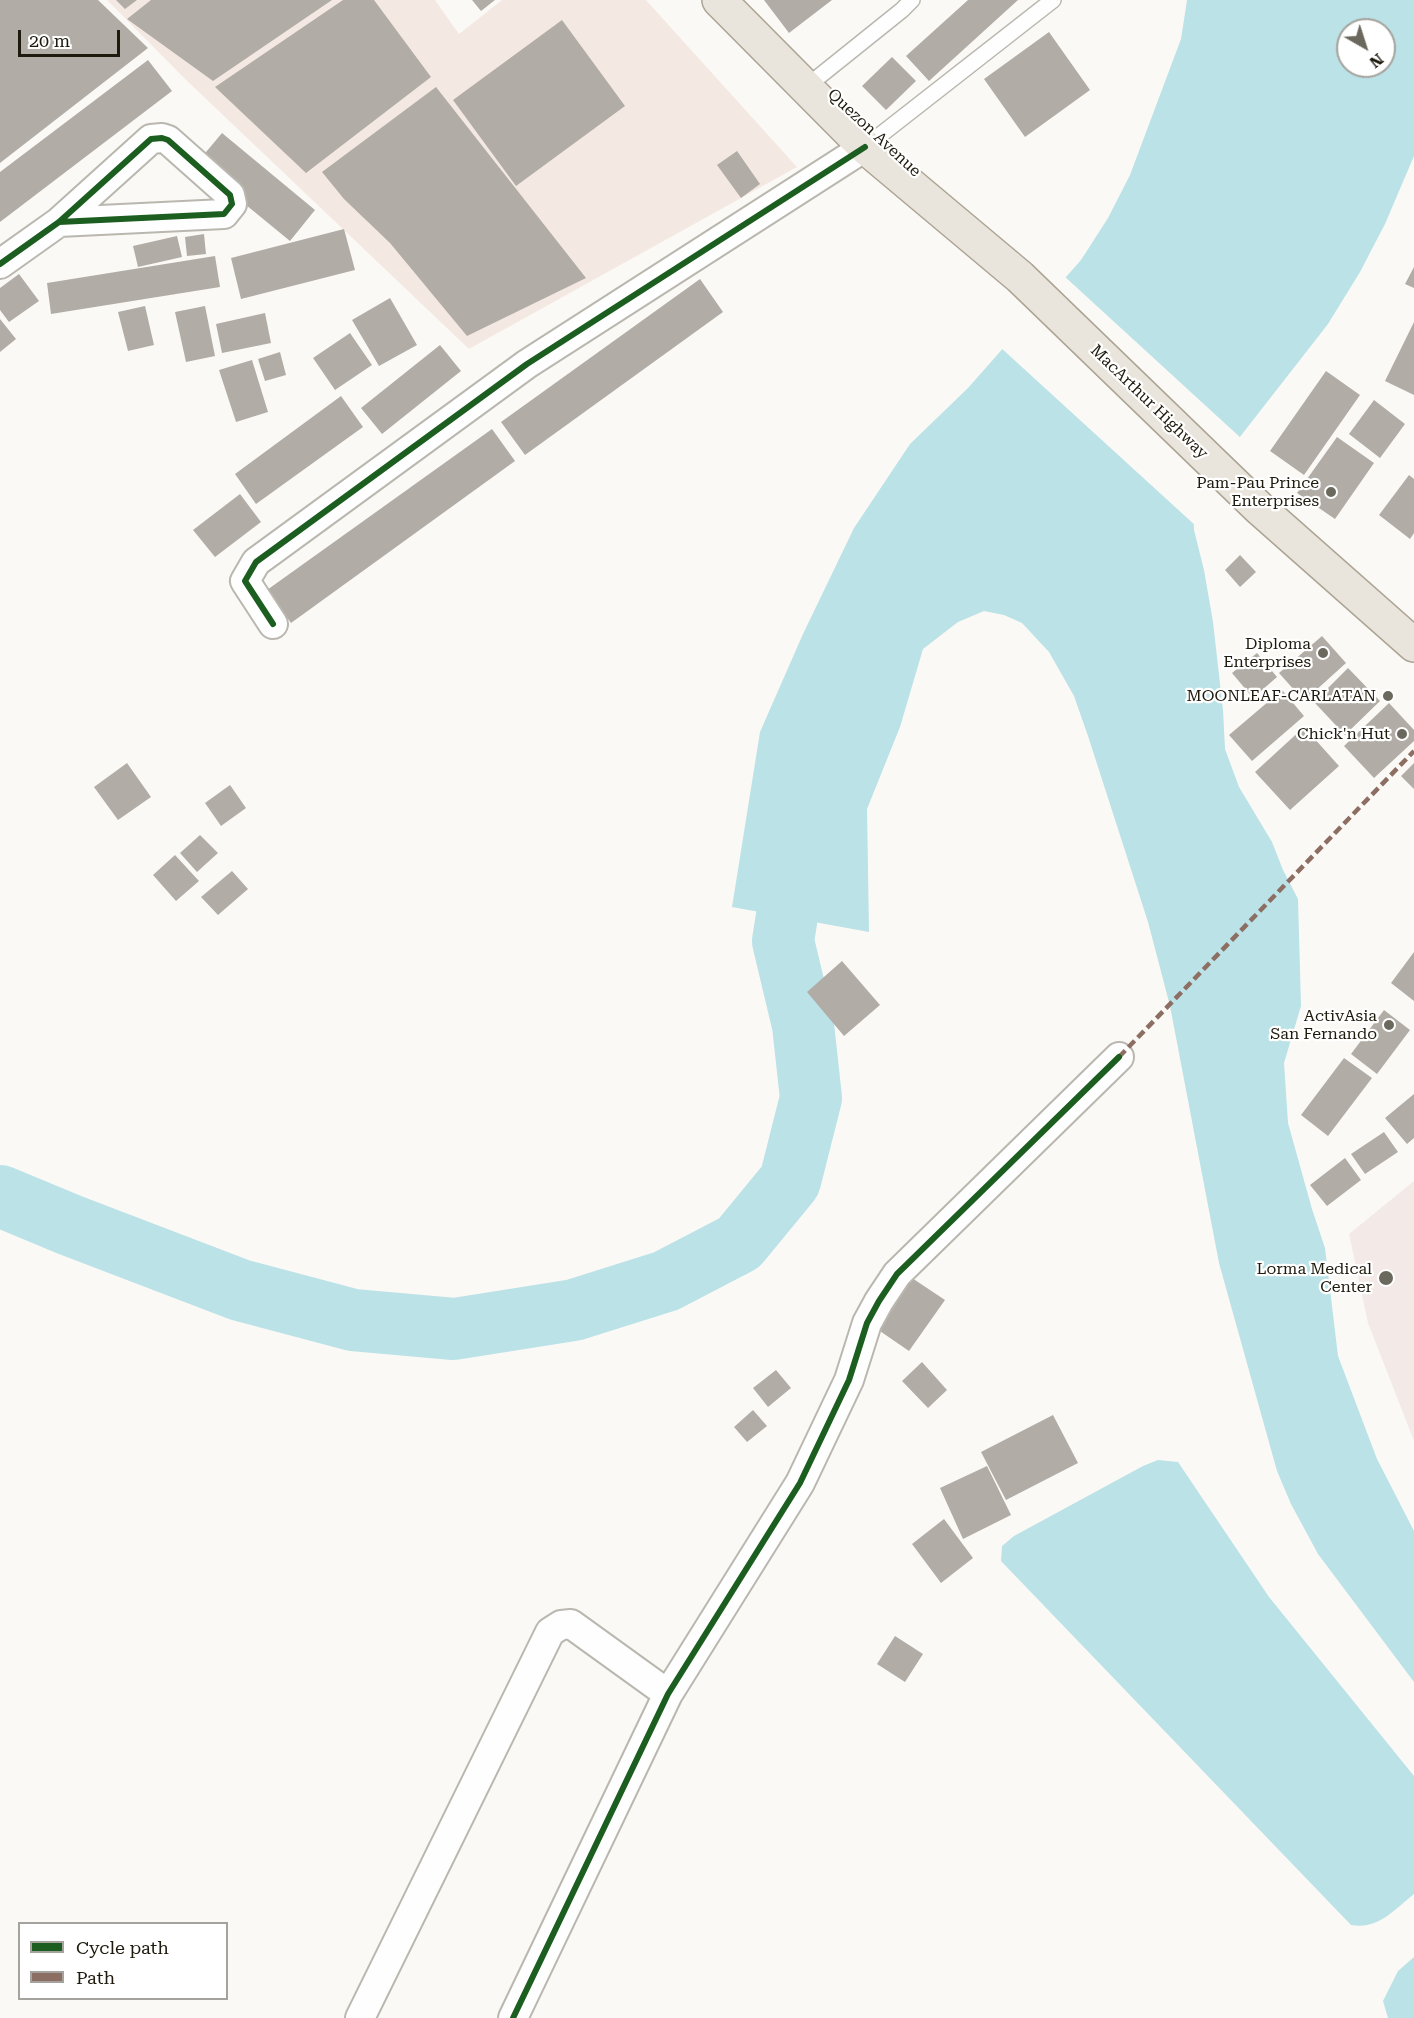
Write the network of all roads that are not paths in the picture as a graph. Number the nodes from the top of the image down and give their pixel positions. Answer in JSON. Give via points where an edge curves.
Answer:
{"nodes":[{"id":1,"x":718,"y":0,"type":"edge"},
{"id":2,"x":912,"y":0,"type":"edge"},
{"id":3,"x":1053,"y":0,"type":"edge"},
{"id":4,"x":806,"y":87,"type":"junction"},
{"id":5,"x":865,"y":147,"type":"junction"},
{"id":6,"x":59,"y":222,"type":"junction"},
{"id":7,"x":0,"y":264,"type":"edge"},
{"id":8,"x":1020,"y":277,"type":"joint"},
{"id":9,"x":273,"y":624,"type":"dead end"},
{"id":10,"x":1414,"y":645,"type":"edge"},
{"id":11,"x":1119,"y":1057,"type":"dead end"},
{"id":12,"x":668,"y":1694,"type":"junction"},
{"id":13,"x":360,"y":2018,"type":"edge"},
{"id":14,"x":513,"y":2018,"type":"edge"}],
"edges":[{"from":1,"to":4,"type":"main road","name":"Quezon Avenue"},
{"from":2,"to":4,"type":"lane"},
{"from":3,"to":5,"type":"lane"},
{"from":4,"to":5,"type":"main road","name":"Quezon Avenue"},
{"from":5,"to":8,"type":"main road","name":"Quezon Avenue"},
{"from":5,"to":9,"type":"street","via":[[527,364],[256,562],[244,581]]},
{"from":6,"to":6,"type":"street","via":[[151,139],[168,140],[230,195],[232,204],[224,214]]},
{"from":6,"to":7,"type":"street"},
{"from":8,"to":10,"type":"main road","name":"MacArthur Highway","via":[[1259,508]]},
{"from":11,"to":12,"type":"street","via":[[897,1274],[867,1323],[849,1380],[800,1483]]},
{"from":12,"to":13,"type":"street","via":[[571,1624],[550,1632]]},
{"from":12,"to":14,"type":"street"}]}
